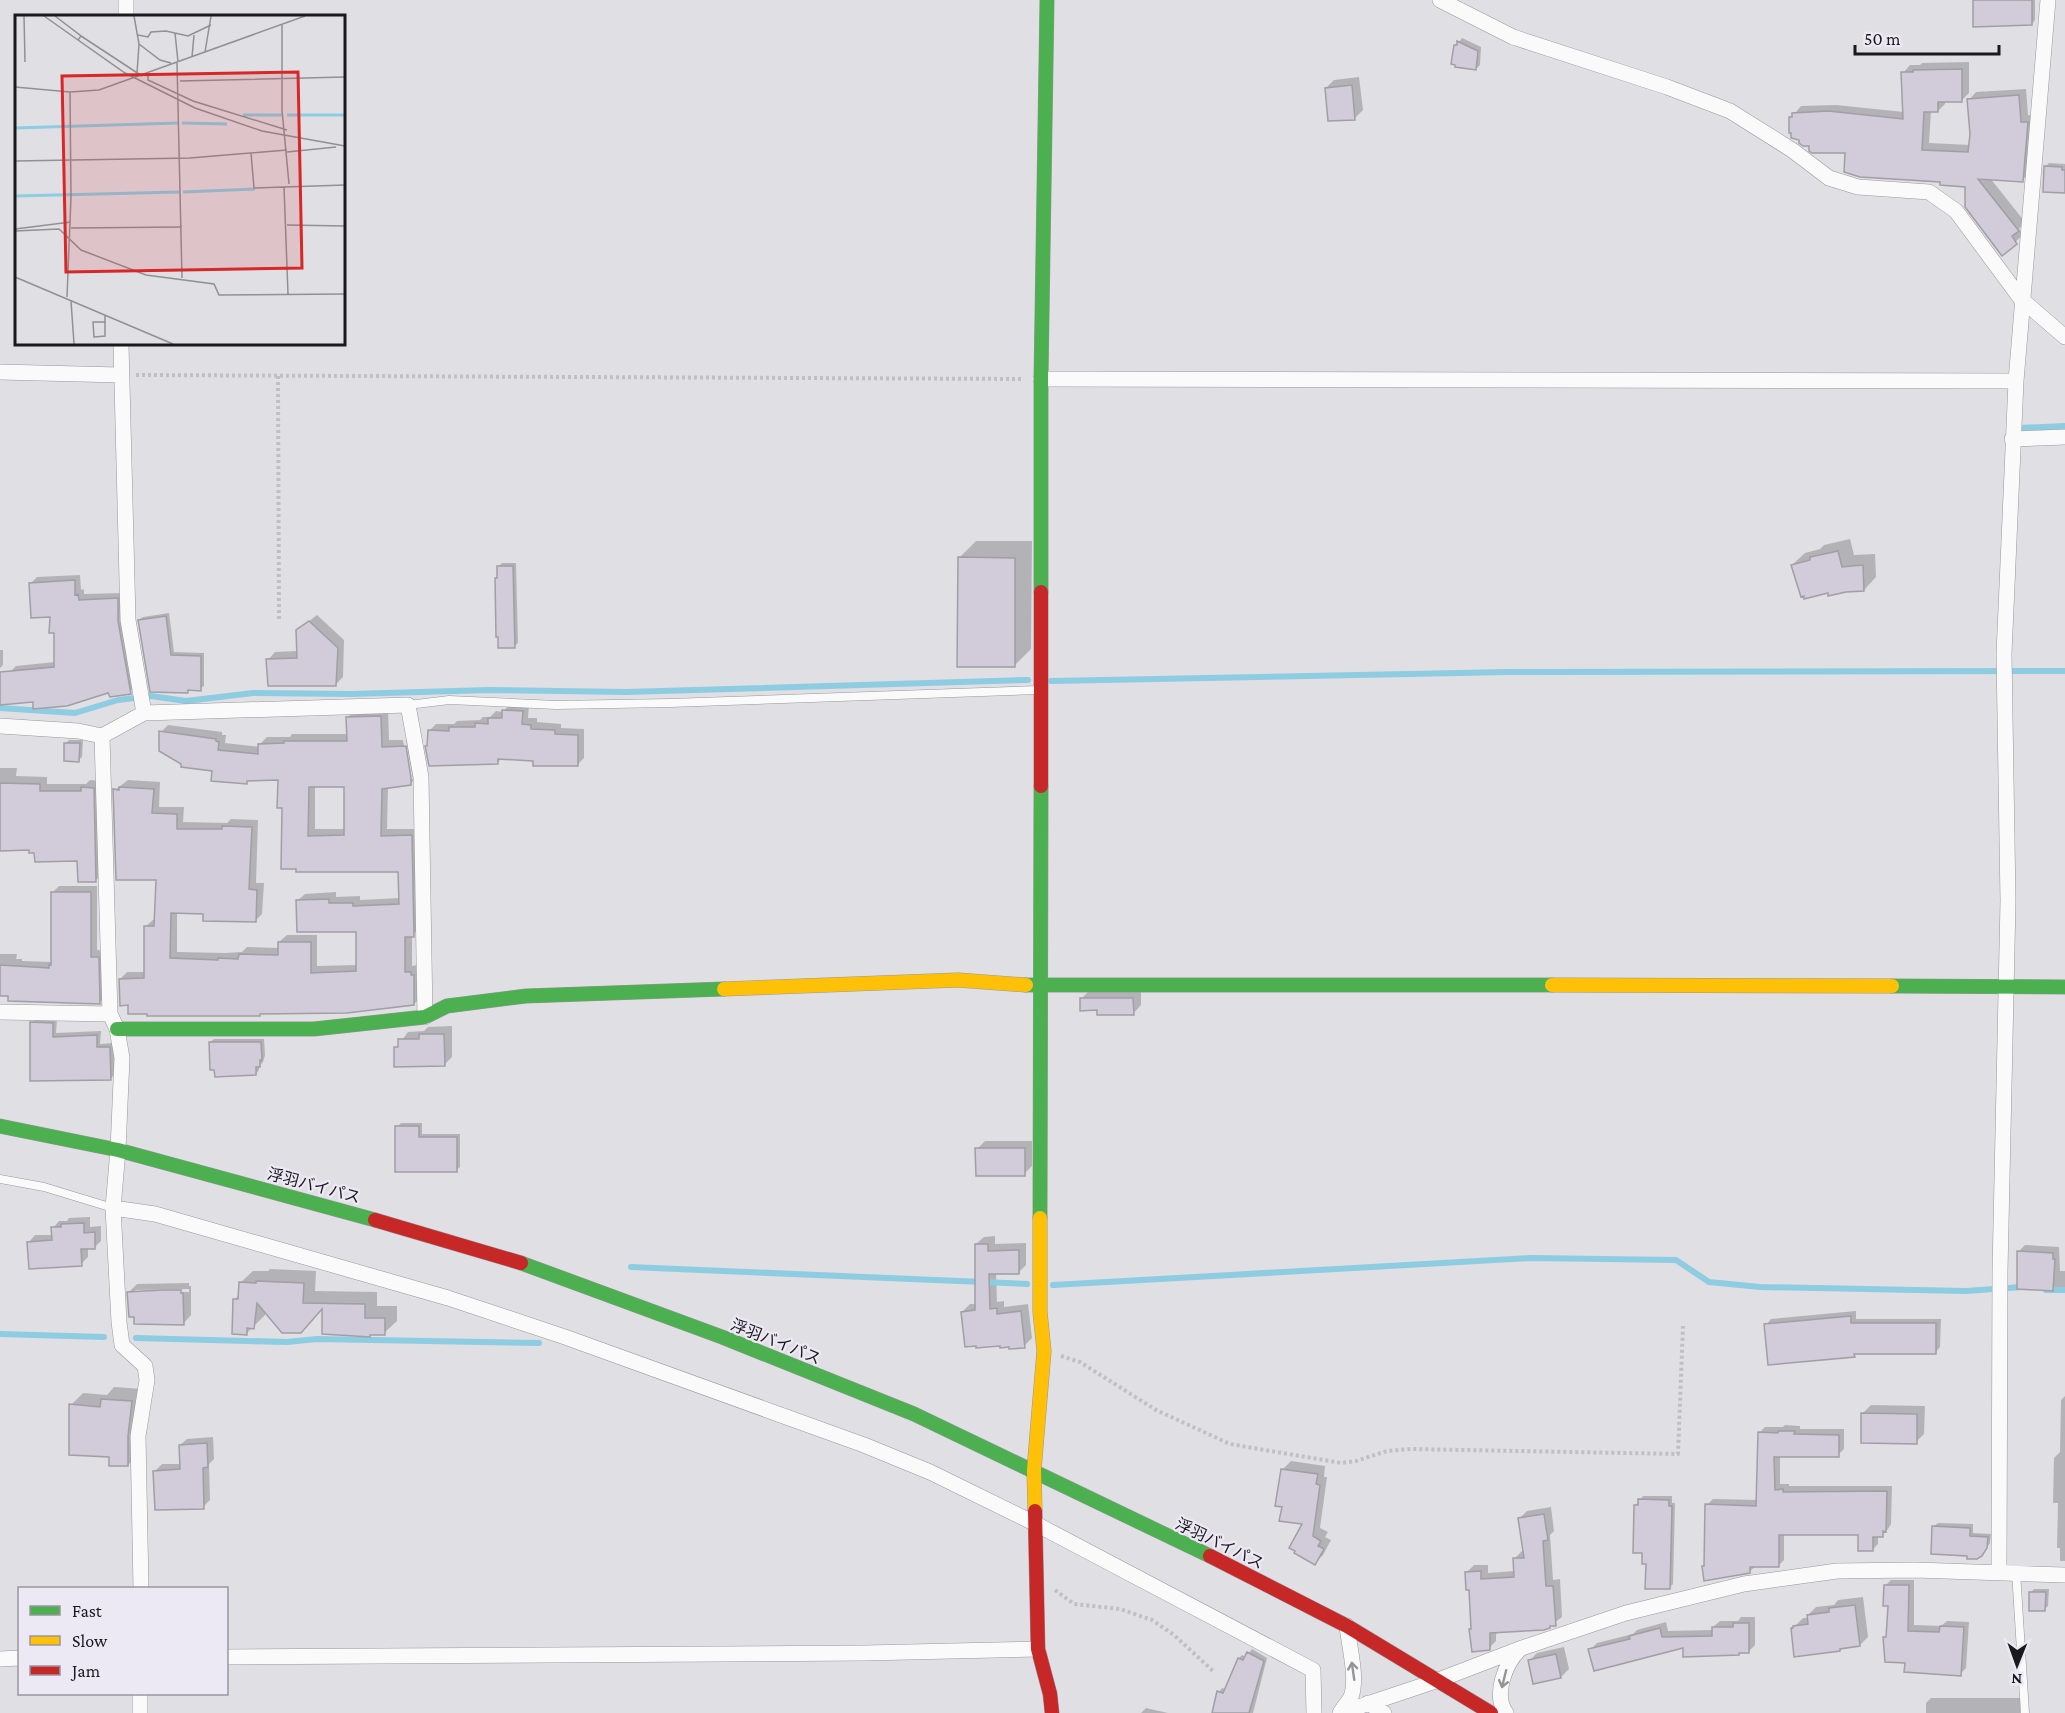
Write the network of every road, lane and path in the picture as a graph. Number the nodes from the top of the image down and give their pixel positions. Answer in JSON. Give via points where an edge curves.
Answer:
{"nodes":[{"id":1,"x":1047,"y":0,"type":"edge"},
{"id":2,"x":1440,"y":0,"type":"edge"},
{"id":3,"x":2048,"y":0,"type":"edge"},
{"id":4,"x":2021,"y":299,"type":"junction"},
{"id":5,"x":2065,"y":337,"type":"edge"},
{"id":6,"x":121,"y":345,"type":"edge"},
{"id":7,"x":0,"y":372,"type":"edge"},
{"id":8,"x":120,"y":375,"type":"junction"},
{"id":9,"x":278,"y":376,"type":"junction"},
{"id":10,"x":1041,"y":379,"type":"junction"},
{"id":11,"x":2016,"y":381,"type":"junction"},
{"id":12,"x":2065,"y":437,"type":"edge"},
{"id":13,"x":2012,"y":439,"type":"junction"},
{"id":14,"x":279,"y":622,"type":"dead end"},
{"id":15,"x":1040,"y":690,"type":"junction"},
{"id":16,"x":408,"y":705,"type":"junction"},
{"id":17,"x":143,"y":708,"type":"junction"},
{"id":18,"x":0,"y":726,"type":"edge"},
{"id":19,"x":102,"y":736,"type":"junction"},
{"id":20,"x":1041,"y":986,"type":"junction"},
{"id":21,"x":2065,"y":987,"type":"edge"},
{"id":22,"x":2005,"y":988,"type":"junction"},
{"id":23,"x":0,"y":1012,"type":"edge"},
{"id":24,"x":110,"y":1014,"type":"junction"},
{"id":25,"x":425,"y":1017,"type":"junction"},
{"id":26,"x":117,"y":1029,"type":"junction"},
{"id":27,"x":0,"y":1126,"type":"edge"},
{"id":28,"x":118,"y":1150,"type":"junction"},
{"id":29,"x":0,"y":1179,"type":"edge"},
{"id":30,"x":113,"y":1208,"type":"junction"},
{"id":31,"x":1683,"y":1326,"type":"dead end"},
{"id":32,"x":1044,"y":1351,"type":"junction"},
{"id":33,"x":1034,"y":1470,"type":"junction"},
{"id":34,"x":1034,"y":1523,"type":"junction"},
{"id":35,"x":1999,"y":1571,"type":"junction"},
{"id":36,"x":2016,"y":1572,"type":"junction"},
{"id":37,"x":2065,"y":1575,"type":"edge"},
{"id":38,"x":1036,"y":1580,"type":"junction"},
{"id":39,"x":141,"y":1587,"type":"edge"},
{"id":40,"x":1347,"y":1626,"type":"junction"},
{"id":41,"x":1522,"y":1648,"type":"junction"},
{"id":42,"x":1038,"y":1649,"type":"junction"},
{"id":43,"x":228,"y":1657,"type":"edge"},
{"id":44,"x":18,"y":1658,"type":"edge"},
{"id":45,"x":0,"y":1659,"type":"edge"},
{"id":46,"x":1213,"y":1671,"type":"dead end"},
{"id":47,"x":1436,"y":1681,"type":"junction"},
{"id":48,"x":140,"y":1695,"type":"edge"},
{"id":49,"x":1368,"y":1703,"type":"junction"},
{"id":50,"x":140,"y":1713,"type":"edge"},
{"id":51,"x":1052,"y":1713,"type":"edge"},
{"id":52,"x":1314,"y":1713,"type":"edge"},
{"id":53,"x":1340,"y":1713,"type":"edge"},
{"id":54,"x":1384,"y":1713,"type":"edge"},
{"id":55,"x":1491,"y":1713,"type":"edge"},
{"id":56,"x":1506,"y":1713,"type":"edge"},
{"id":57,"x":2025,"y":1713,"type":"edge"}],
"edges":[{"from":1,"to":10,"type":"main road"},
{"from":2,"to":4,"type":"street","via":[[1513,37],[1730,111],[1829,178],[1858,187],[1929,192],[1956,211]]},
{"from":3,"to":4,"type":"street"},
{"from":4,"to":5,"type":"street"},
{"from":4,"to":11,"type":"street"},
{"from":6,"to":8,"type":"street"},
{"from":7,"to":8,"type":"street"},
{"from":8,"to":9,"type":"path"},
{"from":8,"to":17,"type":"street","via":[[128,620]]},
{"from":9,"to":10,"type":"path"},
{"from":9,"to":14,"type":"path"},
{"from":10,"to":11,"type":"street"},
{"from":10,"to":15,"type":"main road"},
{"from":11,"to":13,"type":"street"},
{"from":12,"to":13,"type":"street"},
{"from":13,"to":22,"type":"street","via":[[2004,654],[2008,901]]},
{"from":15,"to":16,"type":"lane","via":[[670,703],[556,705],[449,700]]},
{"from":15,"to":20,"type":"main road"},
{"from":16,"to":17,"type":"street"},
{"from":16,"to":25,"type":"street","via":[[421,777]]},
{"from":17,"to":19,"type":"street"},
{"from":18,"to":19,"type":"street","via":[[78,730]]},
{"from":19,"to":24,"type":"street"},
{"from":20,"to":22,"type":"main road"},
{"from":20,"to":25,"type":"main road","via":[[958,980],[526,996],[447,1006]]},
{"from":20,"to":32,"type":"main road","via":[[1040,1312]]},
{"from":21,"to":22,"type":"main road"},
{"from":22,"to":35,"type":"street"},
{"from":23,"to":24,"type":"street"},
{"from":24,"to":26,"type":"street"},
{"from":25,"to":26,"type":"main road","via":[[314,1029]]},
{"from":26,"to":28,"type":"street","via":[[122,1058]]},
{"from":27,"to":28,"type":"main road","name":"浮羽バイパス"},
{"from":28,"to":30,"type":"street"},
{"from":28,"to":33,"type":"main road","name":"浮羽バイパス","via":[[524,1264],[903,1409]]},
{"from":29,"to":30,"type":"lane","via":[[44,1187]]},
{"from":30,"to":34,"type":"street","via":[[166,1217],[448,1298],[565,1337],[864,1444]]},
{"from":30,"to":39,"type":"street","via":[[122,1345],[145,1366],[147,1380],[138,1436]]},
{"from":31,"to":32,"type":"path","via":[[1678,1454],[1411,1449],[1341,1463],[1230,1444],[1156,1410],[1080,1362]]},
{"from":32,"to":33,"type":"main road"},
{"from":33,"to":34,"type":"main road"},
{"from":33,"to":40,"type":"main road","name":"浮羽バイパス"},
{"from":34,"to":38,"type":"main road"},
{"from":34,"to":52,"type":"street","via":[[1313,1670]]},
{"from":35,"to":36,"type":"street"},
{"from":35,"to":41,"type":"street","via":[[1837,1571],[1744,1584],[1626,1613]]},
{"from":36,"to":37,"type":"street"},
{"from":36,"to":57,"type":"lane"},
{"from":38,"to":42,"type":"main road"},
{"from":38,"to":46,"type":"path","via":[[1074,1604],[1120,1609],[1152,1620]]},
{"from":40,"to":47,"type":"main road","name":"浮羽バイパス"},
{"from":53,"to":40,"type":"street","one_way":true,"via":[[1351,1696],[1355,1677]]},
{"from":41,"to":47,"type":"street"},
{"from":41,"to":56,"type":"street","one_way":true,"via":[[1509,1661],[1504,1677],[1502,1697]]},
{"from":42,"to":43,"type":"street"},
{"from":42,"to":51,"type":"main road"},
{"from":44,"to":45,"type":"street"},
{"from":47,"to":49,"type":"street"},
{"from":47,"to":55,"type":"main road","name":"浮羽バイパス"},
{"from":48,"to":50,"type":"street"},
{"from":49,"to":53,"type":"street"},
{"from":49,"to":54,"type":"street"}]}
